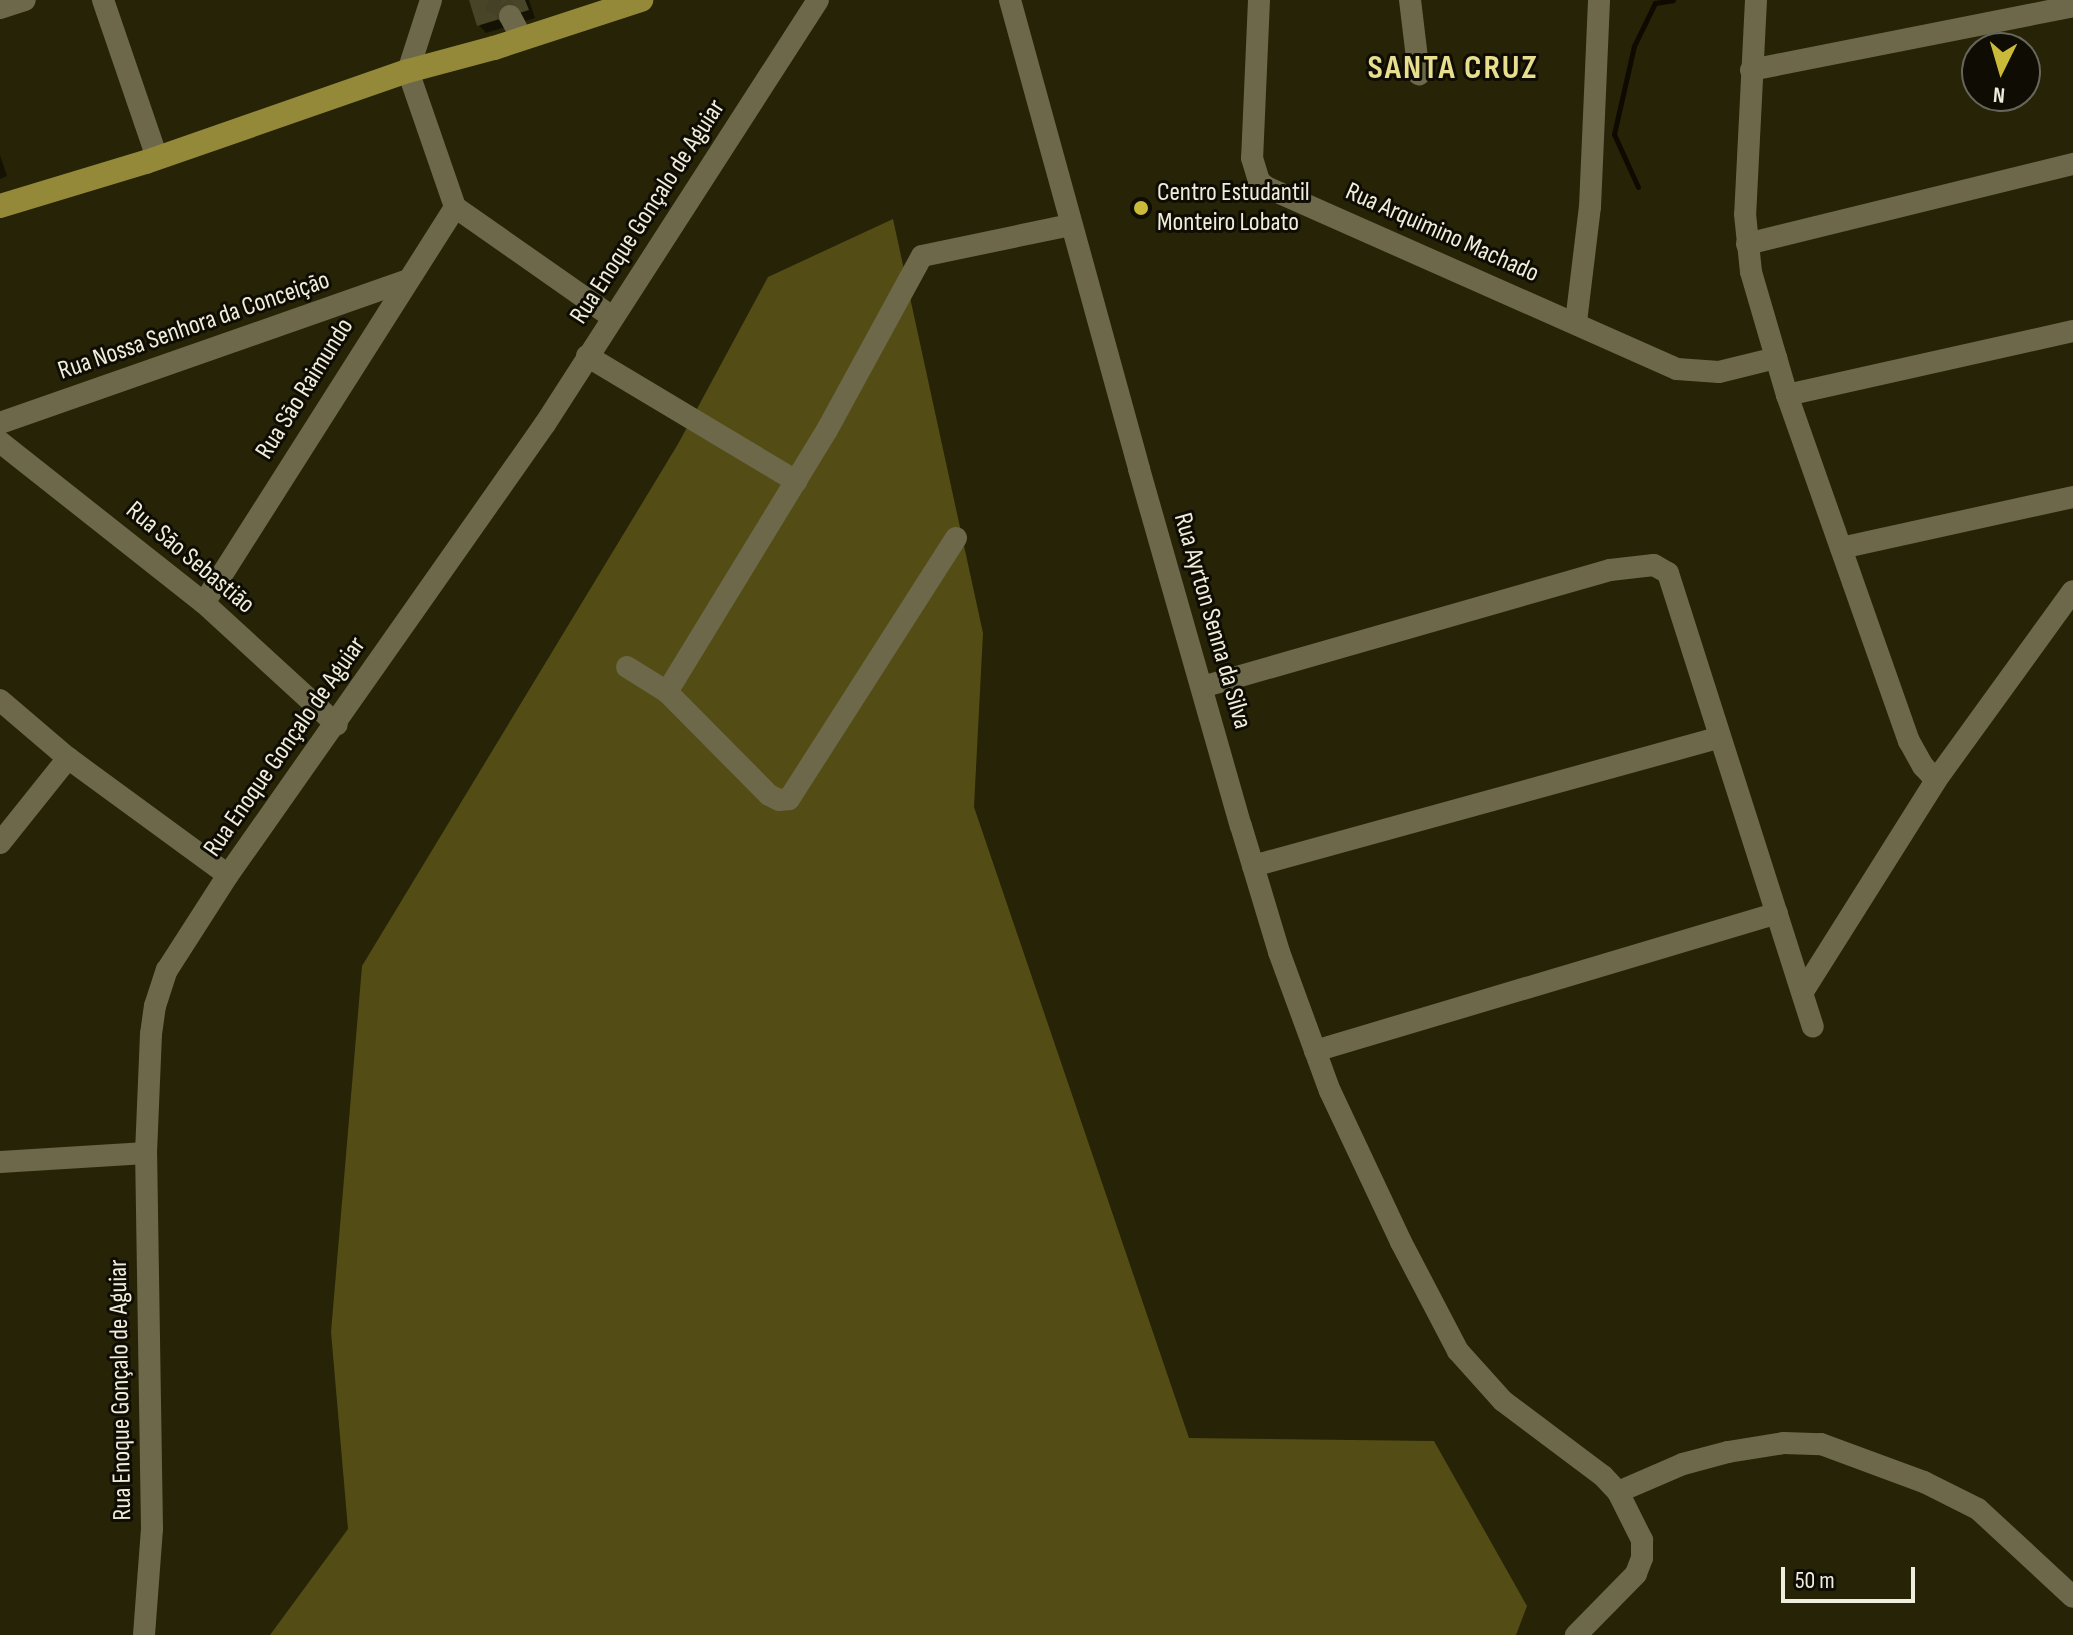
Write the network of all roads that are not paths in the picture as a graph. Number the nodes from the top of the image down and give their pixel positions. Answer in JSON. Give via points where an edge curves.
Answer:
{"nodes":[{"id":1,"x":25,"y":0,"type":"edge"},
{"id":2,"x":103,"y":0,"type":"edge"},
{"id":3,"x":431,"y":0,"type":"edge"},
{"id":4,"x":641,"y":0,"type":"edge"},
{"id":5,"x":818,"y":0,"type":"edge"},
{"id":6,"x":1010,"y":0,"type":"edge"},
{"id":7,"x":1259,"y":0,"type":"edge"},
{"id":8,"x":1410,"y":0,"type":"edge"},
{"id":9,"x":1599,"y":0,"type":"edge"},
{"id":10,"x":1756,"y":0,"type":"edge"},
{"id":11,"x":2073,"y":6,"type":"edge"},
{"id":12,"x":0,"y":8,"type":"edge"},
{"id":13,"x":510,"y":16,"type":"tunnel mouth"},
{"id":14,"x":522,"y":39,"type":"junction"},
{"id":15,"x":1751,"y":70,"type":"junction"},
{"id":16,"x":408,"y":71,"type":"junction"},
{"id":17,"x":1419,"y":74,"type":"dead end"},
{"id":18,"x":157,"y":158,"type":"junction"},
{"id":19,"x":2073,"y":164,"type":"edge"},
{"id":20,"x":0,"y":206,"type":"edge"},
{"id":21,"x":455,"y":207,"type":"junction"},
{"id":22,"x":1070,"y":225,"type":"junction"},
{"id":23,"x":1747,"y":244,"type":"junction"},
{"id":24,"x":405,"y":281,"type":"junction"},
{"id":25,"x":612,"y":317,"type":"junction"},
{"id":26,"x":1576,"y":322,"type":"junction"},
{"id":27,"x":2073,"y":331,"type":"edge"},
{"id":28,"x":587,"y":356,"type":"junction"},
{"id":29,"x":1776,"y":358,"type":"junction"},
{"id":30,"x":1787,"y":395,"type":"junction"},
{"id":31,"x":0,"y":423,"type":"edge"},
{"id":32,"x":0,"y":442,"type":"edge"},
{"id":33,"x":796,"y":481,"type":"junction"},
{"id":34,"x":2073,"y":497,"type":"edge"},
{"id":35,"x":956,"y":538,"type":"dead end"},
{"id":36,"x":1841,"y":548,"type":"junction"},
{"id":37,"x":2073,"y":591,"type":"edge"},
{"id":38,"x":204,"y":603,"type":"junction"},
{"id":39,"x":627,"y":667,"type":"dead end"},
{"id":40,"x":1202,"y":687,"type":"junction"},
{"id":41,"x":667,"y":692,"type":"junction"},
{"id":42,"x":0,"y":700,"type":"edge"},
{"id":43,"x":337,"y":725,"type":"junction"},
{"id":44,"x":1720,"y":737,"type":"junction"},
{"id":45,"x":68,"y":758,"type":"junction"},
{"id":46,"x":1936,"y":780,"type":"junction"},
{"id":47,"x":0,"y":843,"type":"edge"},
{"id":48,"x":1253,"y":866,"type":"junction"},
{"id":49,"x":228,"y":875,"type":"junction"},
{"id":50,"x":1777,"y":913,"type":"junction"},
{"id":51,"x":1804,"y":990,"type":"junction"},
{"id":52,"x":1813,"y":1026,"type":"dead end"},
{"id":53,"x":1315,"y":1051,"type":"junction"},
{"id":54,"x":146,"y":1153,"type":"junction"},
{"id":55,"x":0,"y":1162,"type":"edge"},
{"id":56,"x":1618,"y":1492,"type":"junction"},
{"id":57,"x":2073,"y":1597,"type":"edge"},
{"id":58,"x":144,"y":1635,"type":"edge"},
{"id":59,"x":1576,"y":1635,"type":"edge"}],
"edges":[{"from":1,"to":12,"type":"street"},
{"from":2,"to":18,"type":"street"},
{"from":3,"to":16,"type":"street"},
{"from":4,"to":14,"type":"main road"},
{"from":5,"to":25,"type":"street","name":"Rua Enoque Gonçalo de Aguiar"},
{"from":6,"to":22,"type":"street","name":"Rua Ayrton Senna da Silva"},
{"from":7,"to":26,"type":"street","name":"Rua Arquimino Machado","via":[[1252,158],[1259,181],[1277,194],[1339,216]]},
{"from":8,"to":17,"type":"street"},
{"from":9,"to":26,"type":"street","via":[[1590,207]]},
{"from":10,"to":15,"type":"street"},
{"from":11,"to":15,"type":"street"},
{"from":13,"to":14,"type":"street"},
{"from":14,"to":16,"type":"main road"},
{"from":15,"to":23,"type":"street"},
{"from":16,"to":18,"type":"main road"},
{"from":16,"to":21,"type":"street"},
{"from":18,"to":20,"type":"main road"},
{"from":19,"to":23,"type":"street"},
{"from":21,"to":24,"type":"street","name":"Rua São Raimundo"},
{"from":21,"to":25,"type":"street"},
{"from":22,"to":33,"type":"street","via":[[922,256]]},
{"from":22,"to":40,"type":"street","name":"Rua Ayrton Senna da Silva"},
{"from":23,"to":29,"type":"street"},
{"from":24,"to":31,"type":"street","name":"Rua Nossa Senhora da Conceição"},
{"from":24,"to":38,"type":"street","name":"Rua São Raimundo"},
{"from":25,"to":28,"type":"street","name":"Rua Enoque Gonçalo de Aguiar"},
{"from":26,"to":29,"type":"street","name":"Rua Arquimino Machado","via":[[1694,372],[1749,367]]},
{"from":27,"to":30,"type":"street"},
{"from":28,"to":33,"type":"street"},
{"from":28,"to":43,"type":"street","name":"Rua Enoque Gonçalo de Aguiar"},
{"from":29,"to":30,"type":"street"},
{"from":30,"to":36,"type":"street"},
{"from":32,"to":38,"type":"street","name":"Rua São Sebastião"},
{"from":33,"to":41,"type":"street"},
{"from":34,"to":36,"type":"street"},
{"from":35,"to":41,"type":"street","via":[[789,799],[769,795]]},
{"from":36,"to":46,"type":"street","via":[[1909,741]]},
{"from":37,"to":46,"type":"street"},
{"from":38,"to":43,"type":"street","name":"Rua São Sebastião"},
{"from":39,"to":41,"type":"street"},
{"from":40,"to":44,"type":"street","via":[[1610,570],[1654,565],[1668,573]]},
{"from":40,"to":48,"type":"street","name":"Rua Ayrton Senna da Silva"},
{"from":42,"to":45,"type":"street"},
{"from":43,"to":49,"type":"street","name":"Rua Enoque Gonçalo de Aguiar"},
{"from":44,"to":48,"type":"street"},
{"from":44,"to":50,"type":"street"},
{"from":45,"to":47,"type":"street"},
{"from":45,"to":49,"type":"street"},
{"from":46,"to":51,"type":"street"},
{"from":48,"to":53,"type":"street","name":"Rua Ayrton Senna da Silva"},
{"from":49,"to":54,"type":"street","name":"Rua Enoque Gonçalo de Aguiar","via":[[167,970],[155,1006]]},
{"from":50,"to":51,"type":"street"},
{"from":50,"to":53,"type":"street"},
{"from":51,"to":52,"type":"street"},
{"from":53,"to":56,"type":"street","name":"Rua Ayrton Senna da Silva","via":[[1401,1242],[1470,1367],[1503,1401]]},
{"from":54,"to":55,"type":"street"},
{"from":54,"to":58,"type":"street","name":"Rua Enoque Gonçalo de Aguiar","via":[[152,1529]]},
{"from":56,"to":57,"type":"street","via":[[1683,1464],[1728,1452],[1784,1443],[1821,1444],[1924,1482],[1978,1509]]},
{"from":56,"to":59,"type":"street","name":"Rua Ayrton Senna da Silva","via":[[1637,1525],[1642,1558],[1616,1598]]}]}
